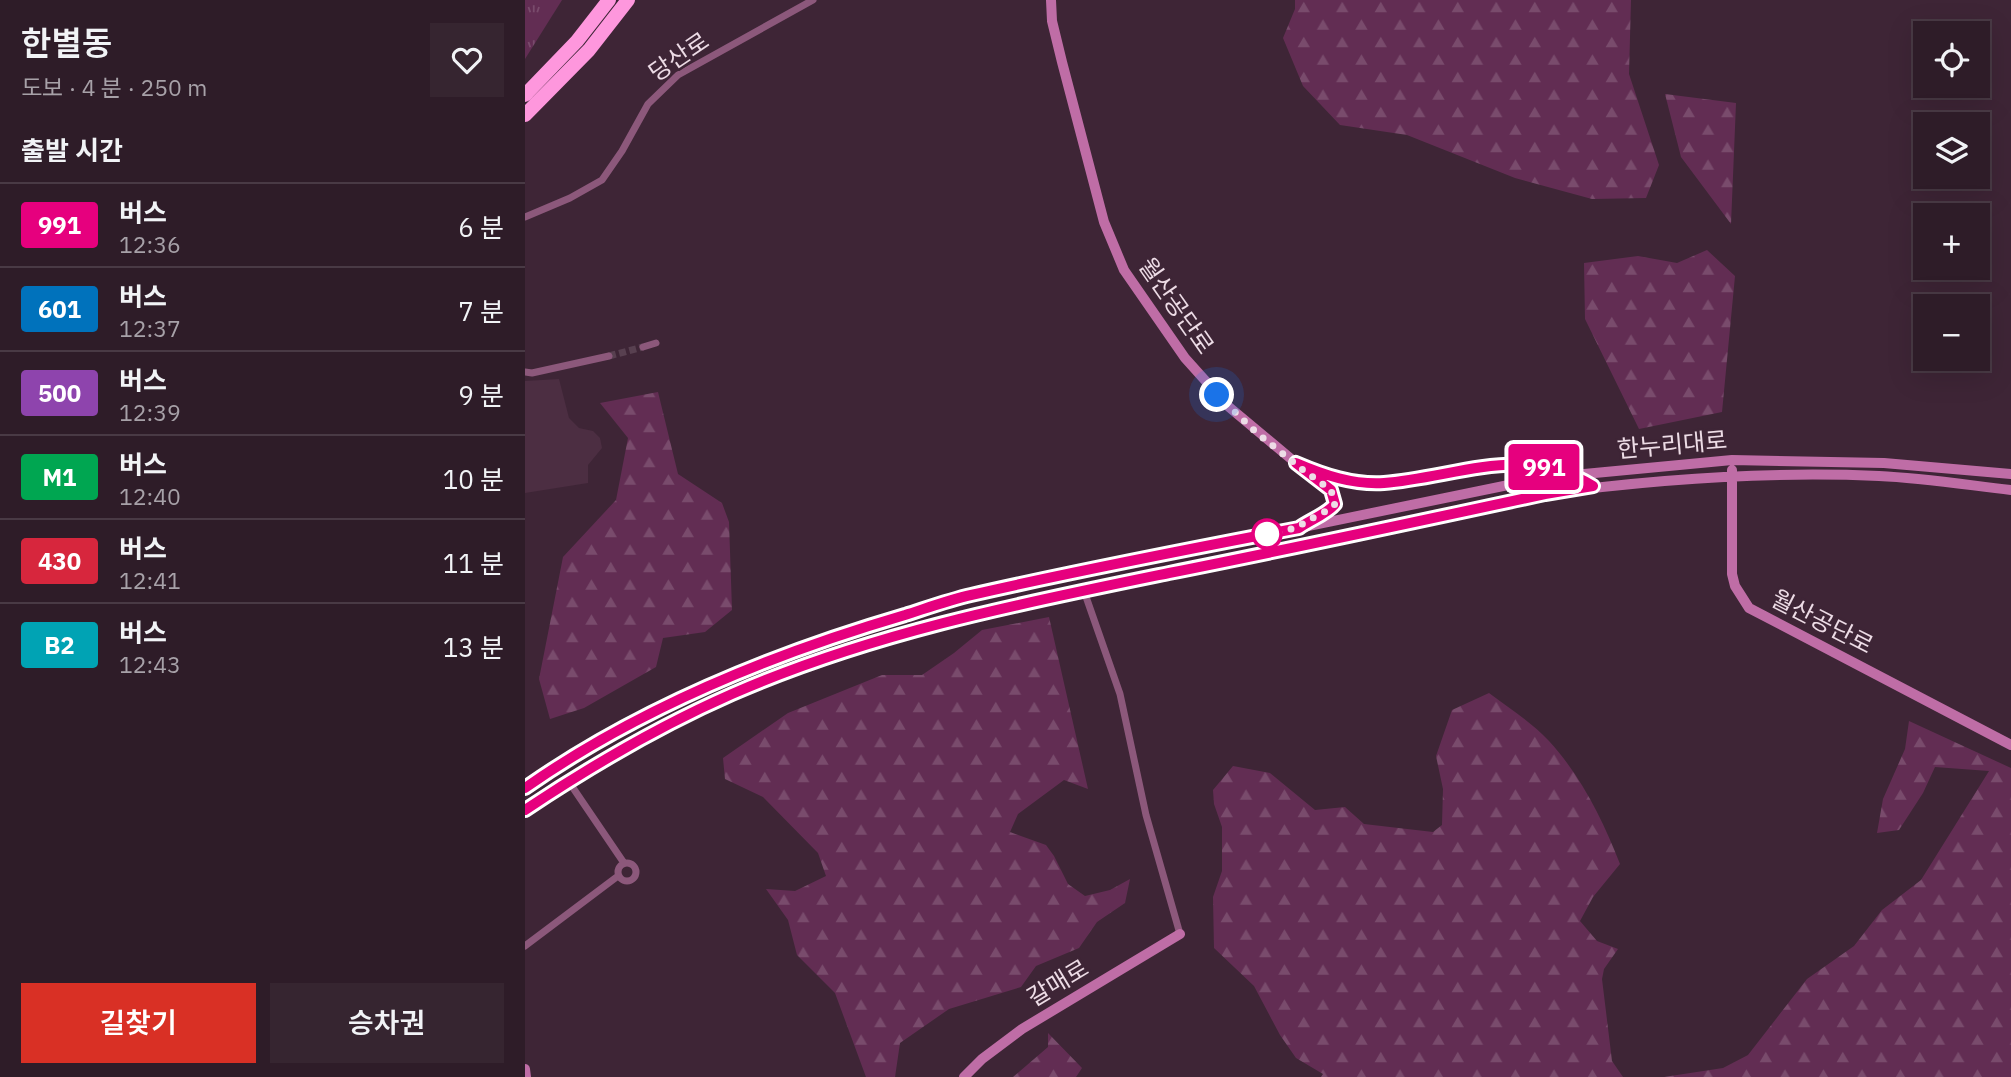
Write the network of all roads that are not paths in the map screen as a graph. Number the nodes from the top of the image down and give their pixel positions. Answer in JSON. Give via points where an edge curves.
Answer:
{"nodes":[{"id":1,"x":609,"y":0,"type":"edge"},
{"id":2,"x":628,"y":0,"type":"edge"},
{"id":3,"x":813,"y":0,"type":"edge"},
{"id":4,"x":1051,"y":0,"type":"edge"},
{"id":5,"x":525,"y":95,"type":"edge"},
{"id":6,"x":525,"y":115,"type":"edge"},
{"id":7,"x":525,"y":217,"type":"edge"},
{"id":8,"x":656,"y":344,"type":"dead end"},
{"id":9,"x":643,"y":347,"type":"tunnel mouth"},
{"id":10,"x":609,"y":356,"type":"tunnel mouth"},
{"id":11,"x":525,"y":372,"type":"edge"},
{"id":12,"x":1732,"y":460,"type":"junction"},
{"id":13,"x":1296,"y":463,"type":"junction"},
{"id":14,"x":2011,"y":474,"type":"edge"},
{"id":15,"x":1575,"y":475,"type":"junction"},
{"id":16,"x":1732,"y":476,"type":"junction"},
{"id":17,"x":1593,"y":486,"type":"junction"},
{"id":18,"x":2011,"y":490,"type":"edge"},
{"id":19,"x":1299,"y":528,"type":"junction"},
{"id":20,"x":1084,"y":590,"type":"junction"},
{"id":21,"x":655,"y":712,"type":"tunnel mouth"},
{"id":22,"x":662,"y":727,"type":"tunnel mouth"},
{"id":23,"x":604,"y":740,"type":"tunnel mouth"},
{"id":24,"x":2011,"y":745,"type":"edge"},
{"id":25,"x":613,"y":755,"type":"tunnel mouth"},
{"id":26,"x":569,"y":782,"type":"junction"},
{"id":27,"x":525,"y":788,"type":"edge"},
{"id":28,"x":525,"y":810,"type":"edge"},
{"id":29,"x":624,"y":863,"type":"junction"},
{"id":30,"x":618,"y":876,"type":"junction"},
{"id":31,"x":1180,"y":934,"type":"joint"},
{"id":32,"x":525,"y":946,"type":"edge"},
{"id":33,"x":525,"y":1069,"type":"edge"},
{"id":34,"x":526,"y":1077,"type":"edge"},
{"id":35,"x":964,"y":1077,"type":"edge"}],
"edges":[{"from":1,"to":5,"type":"highway"},
{"from":2,"to":6,"type":"highway","via":[[589,50]]},
{"from":3,"to":7,"type":"street","name":"당산로","via":[[678,75],[648,104],[602,180]]},
{"from":4,"to":13,"type":"street","name":"월산공단로","via":[[1052,21],[1104,222],[1124,270],[1206,384]]},
{"from":8,"to":9,"type":"street"},
{"from":10,"to":11,"type":"street"},
{"from":12,"to":14,"type":"street","name":"한누리대로","via":[[1884,463]]},
{"from":12,"to":15,"type":"street","name":"한누리대로"},
{"from":12,"to":16,"type":"street","name":"월산공단로"},
{"from":13,"to":15,"type":"street","name":"월산공단로","via":[[1322,474],[1383,483],[1517,464]]},
{"from":13,"to":19,"type":"street","via":[[1331,490],[1335,504]]},
{"from":15,"to":17,"type":"street","name":"월산공단로"},
{"from":15,"to":19,"type":"street","name":"한누리대로"},
{"from":16,"to":17,"type":"street","name":"한누리대로"},
{"from":16,"to":18,"type":"street","name":"한누리대로","via":[[1882,477]]},
{"from":16,"to":24,"type":"street","name":"월산공단로","via":[[1732,574],[1749,608]]},
{"from":17,"to":20,"type":"street","name":"한누리대로"},
{"from":19,"to":21,"type":"street","name":"한누리대로","via":[[969,596],[802,648]]},
{"from":20,"to":22,"type":"street","name":"한누리대로","via":[[885,639],[734,693]]},
{"from":20,"to":31,"type":"street","via":[[1120,694],[1146,814]]},
{"from":23,"to":27,"type":"street"},
{"from":25,"to":26,"type":"street"},
{"from":26,"to":28,"type":"street"},
{"from":26,"to":29,"type":"street"},
{"from":29,"to":30,"type":"street"},
{"from":29,"to":30,"type":"street","via":[[635,867],[636,876],[623,881]]},
{"from":30,"to":32,"type":"street"},
{"from":31,"to":35,"type":"street","name":"갈매로","via":[[1022,1029]]},
{"from":33,"to":34,"type":"street"}]}
